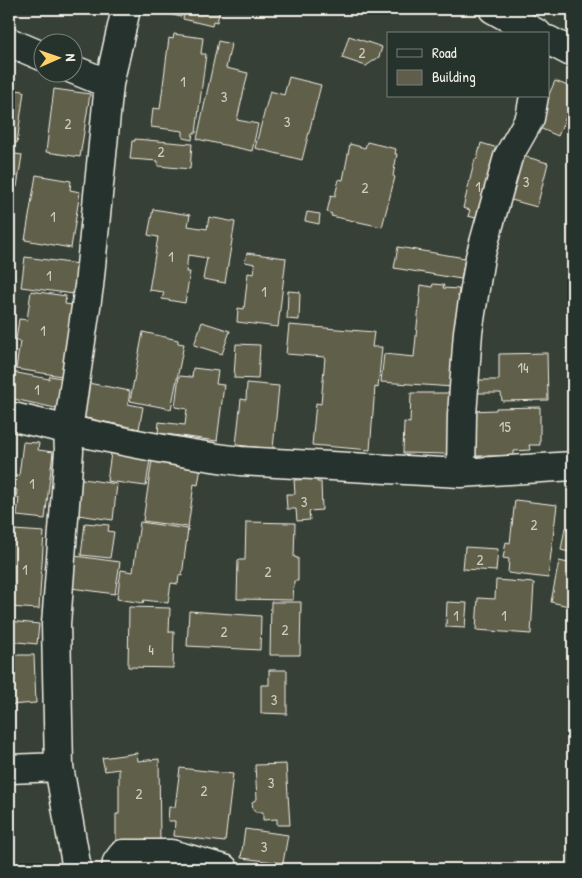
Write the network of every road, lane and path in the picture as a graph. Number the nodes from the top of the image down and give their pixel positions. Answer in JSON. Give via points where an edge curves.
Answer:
{"nodes":[{"id":1,"x":126,"y":9,"type":"edge"},
{"id":2,"x":493,"y":9,"type":"edge"},
{"id":3,"x":534,"y":32,"type":"edge"},
{"id":4,"x":550,"y":41,"type":"edge"},
{"id":5,"x":9,"y":42,"type":"edge"},
{"id":6,"x":32,"y":52,"type":"edge"},
{"id":7,"x":573,"y":53,"type":"edge"},
{"id":8,"x":82,"y":73,"type":"edge"},
{"id":9,"x":109,"y":84,"type":"junction"},
{"id":10,"x":534,"y":98,"type":"edge"},
{"id":11,"x":9,"y":416,"type":"edge"},
{"id":12,"x":68,"y":430,"type":"junction"},
{"id":13,"x":573,"y":466,"type":"edge"},
{"id":14,"x":462,"y":473,"type":"junction"},
{"id":15,"x":59,"y":767,"type":"junction"},
{"id":16,"x":9,"y":769,"type":"edge"},
{"id":17,"x":78,"y":869,"type":"edge"},
{"id":18,"x":116,"y":869,"type":"edge"},
{"id":19,"x":224,"y":869,"type":"edge"}],
"edges":[{"from":1,"to":9,"type":"street"},
{"from":2,"to":3,"type":"street"},
{"from":4,"to":7,"type":"street"},
{"from":5,"to":6,"type":"street"},
{"from":8,"to":9,"type":"street"},
{"from":9,"to":12,"type":"street","via":[[89,286]]},
{"from":10,"to":14,"type":"street","via":[[530,118],[508,157],[480,257],[468,332]]},
{"from":11,"to":12,"type":"street"},
{"from":12,"to":14,"type":"street","via":[[240,461]]},
{"from":12,"to":15,"type":"street","via":[[56,624]]},
{"from":13,"to":14,"type":"street"},
{"from":15,"to":16,"type":"street"},
{"from":15,"to":17,"type":"street"},
{"from":18,"to":19,"type":"street","via":[[123,854],[171,854]]}]}
